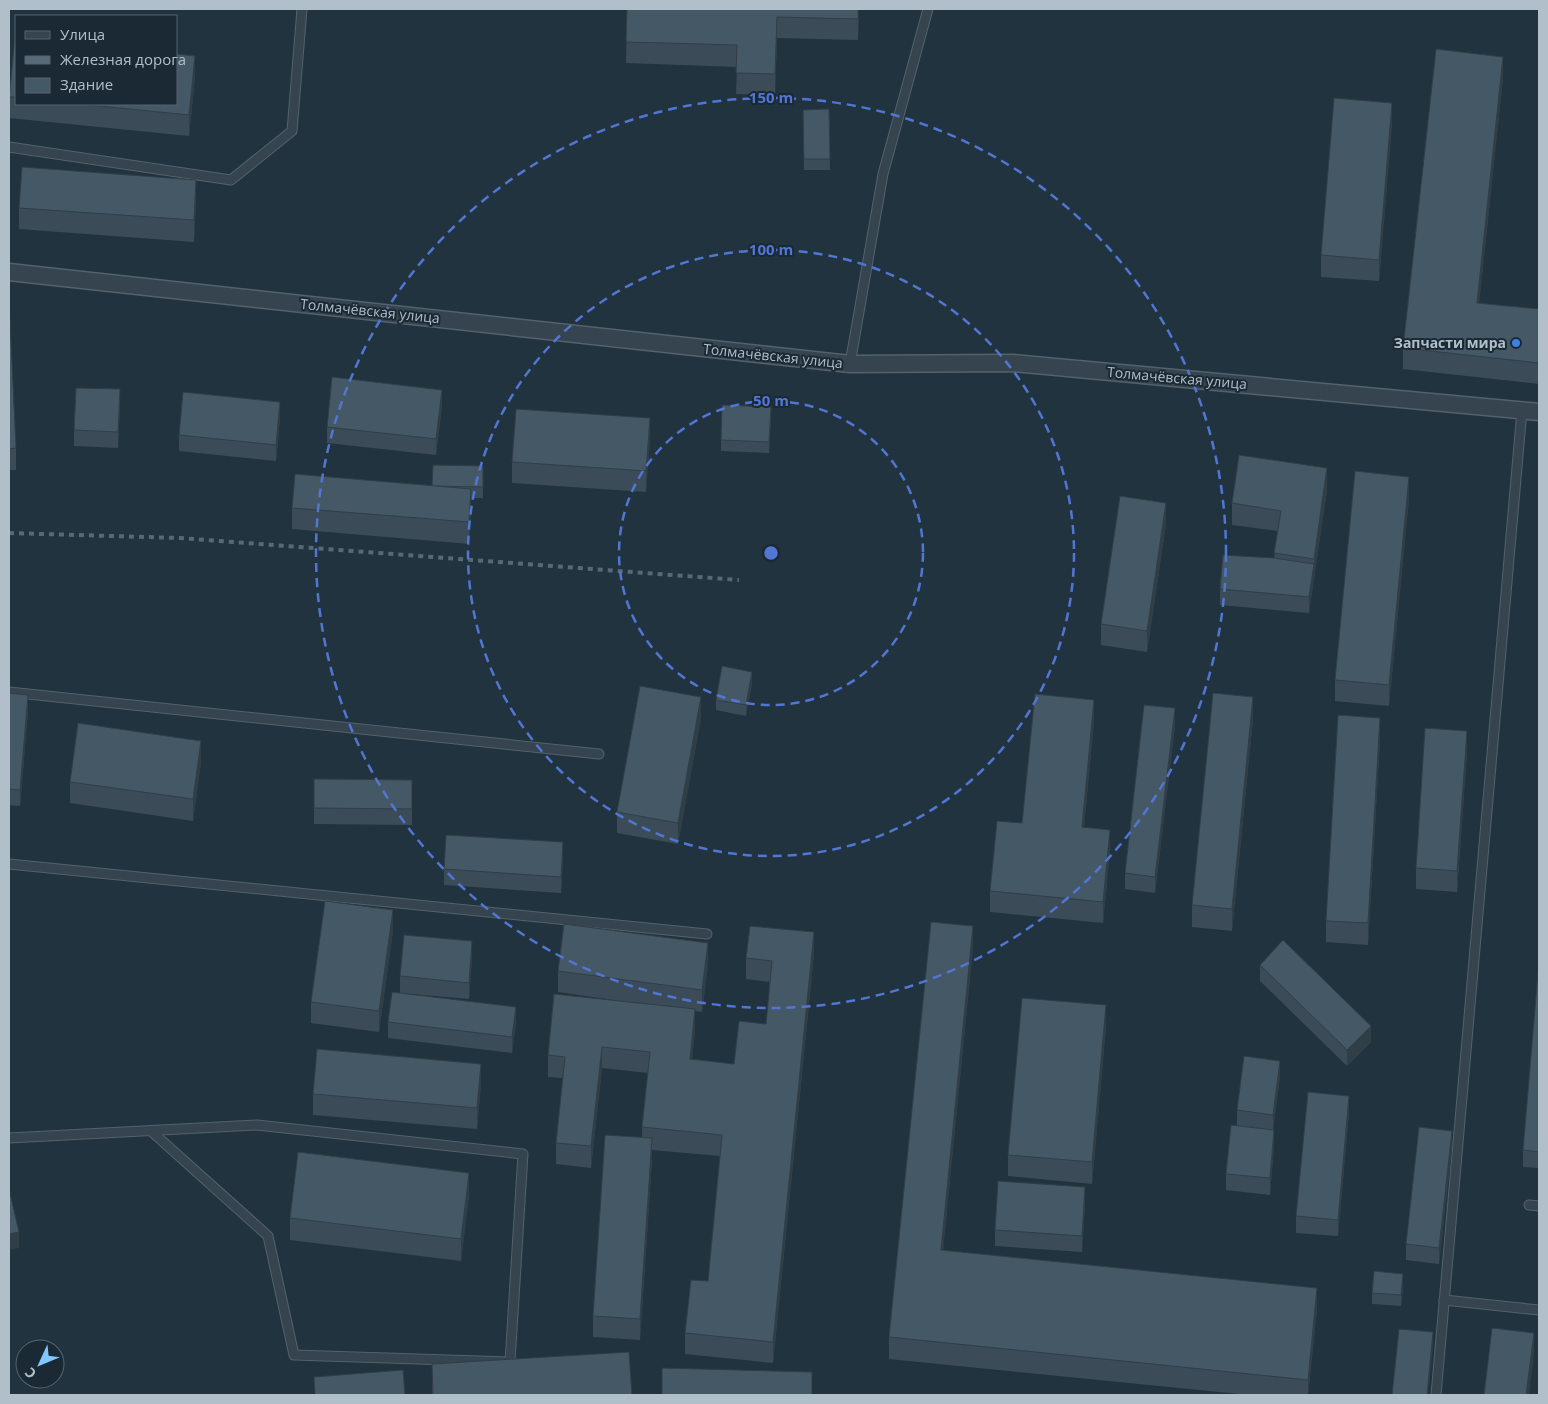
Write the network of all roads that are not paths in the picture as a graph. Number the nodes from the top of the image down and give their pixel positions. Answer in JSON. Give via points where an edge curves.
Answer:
{"nodes":[{"id":1,"x":302,"y":9,"type":"edge"},
{"id":2,"x":928,"y":9,"type":"edge"},
{"id":3,"x":9,"y":147,"type":"edge"},
{"id":4,"x":9,"y":272,"type":"edge"},
{"id":5,"x":850,"y":364,"type":"junction"},
{"id":6,"x":1522,"y":410,"type":"junction"},
{"id":7,"x":1539,"y":412,"type":"edge"},
{"id":8,"x":9,"y":692,"type":"edge"},
{"id":9,"x":598,"y":754,"type":"dead end"},
{"id":10,"x":9,"y":864,"type":"edge"},
{"id":11,"x":707,"y":934,"type":"dead end"},
{"id":12,"x":151,"y":1131,"type":"junction"},
{"id":13,"x":9,"y":1138,"type":"edge"},
{"id":14,"x":1530,"y":1205,"type":"dead end"},
{"id":15,"x":1539,"y":1206,"type":"edge"},
{"id":16,"x":1444,"y":1300,"type":"junction"},
{"id":17,"x":1539,"y":1310,"type":"edge"},
{"id":18,"x":1436,"y":1395,"type":"edge"}],
"edges":[{"from":1,"to":3,"type":"lane","via":[[292,131],[231,180]]},
{"from":2,"to":5,"type":"lane","via":[[883,174]]},
{"from":4,"to":5,"type":"street","name":"Толмачёвская улица"},
{"from":5,"to":6,"type":"street","name":"Толмачёвская улица","via":[[1013,363]]},
{"from":6,"to":7,"type":"street","name":"Толмачёвская улица"},
{"from":6,"to":16,"type":"lane"},
{"from":8,"to":9,"type":"lane"},
{"from":10,"to":11,"type":"lane"},
{"from":12,"to":12,"type":"lane","via":[[257,1125],[523,1154],[510,1362],[294,1355],[268,1236]]},
{"from":12,"to":13,"type":"lane"},
{"from":14,"to":15,"type":"lane"},
{"from":16,"to":17,"type":"lane"},
{"from":16,"to":18,"type":"lane"}]}
